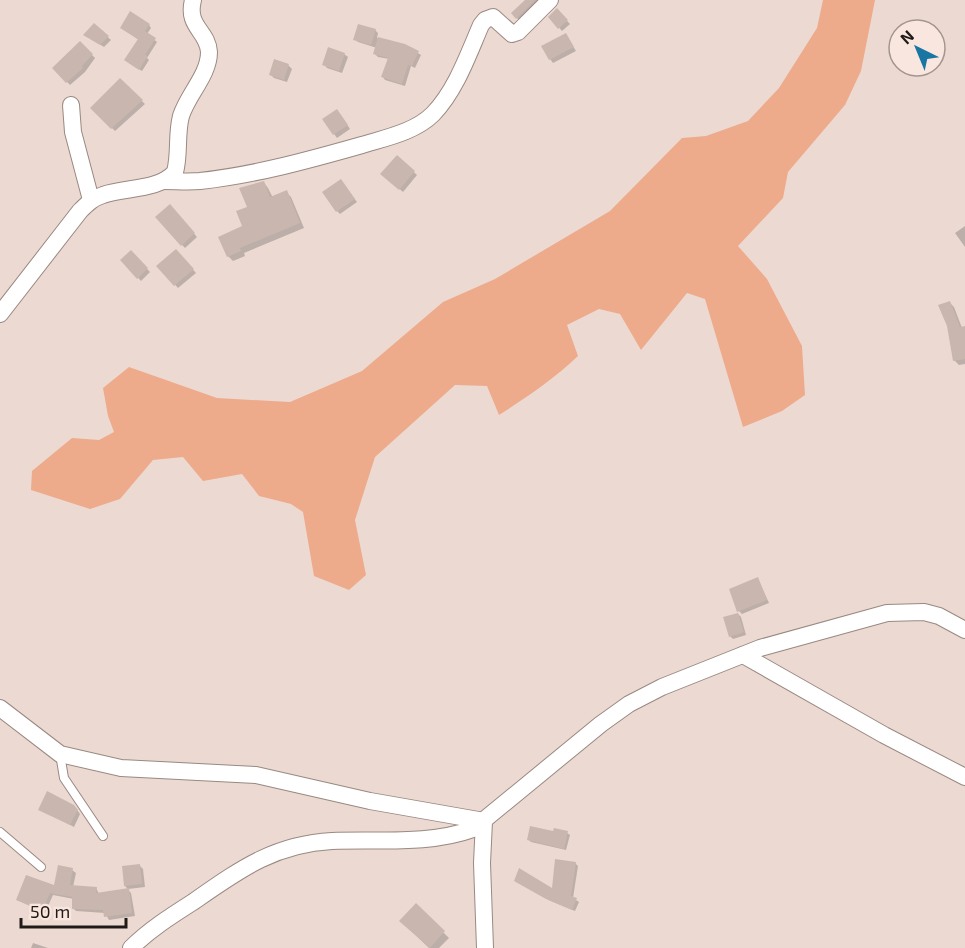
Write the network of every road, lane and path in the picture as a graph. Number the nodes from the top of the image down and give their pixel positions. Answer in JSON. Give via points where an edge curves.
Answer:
{"nodes":[{"id":1,"x":193,"y":0,"type":"edge"},
{"id":2,"x":550,"y":0,"type":"edge"},
{"id":3,"x":71,"y":105,"type":"dead end"},
{"id":4,"x":164,"y":181,"type":"junction"},
{"id":5,"x":91,"y":200,"type":"junction"},
{"id":6,"x":0,"y":314,"type":"edge"},
{"id":7,"x":965,"y":630,"type":"edge"},
{"id":8,"x":743,"y":655,"type":"junction"},
{"id":9,"x":0,"y":708,"type":"edge"},
{"id":10,"x":60,"y":754,"type":"junction"},
{"id":11,"x":965,"y":777,"type":"edge"},
{"id":12,"x":484,"y":821,"type":"junction"},
{"id":13,"x":0,"y":832,"type":"edge"},
{"id":14,"x":103,"y":836,"type":"dead end"},
{"id":15,"x":41,"y":867,"type":"dead end"},
{"id":16,"x":131,"y":948,"type":"edge"},
{"id":17,"x":485,"y":948,"type":"edge"}],
"edges":[{"from":1,"to":4,"type":"street","via":[[192,16],[206,40],[208,57],[182,115],[175,172]]},
{"from":2,"to":4,"type":"street","via":[[512,34],[493,17],[485,20],[445,99],[432,115],[415,126],[309,160],[198,181]]},
{"from":3,"to":5,"type":"street","via":[[73,132]]},
{"from":4,"to":5,"type":"street"},
{"from":5,"to":6,"type":"street"},
{"from":7,"to":8,"type":"street","via":[[924,612],[887,613]]},
{"from":8,"to":11,"type":"street"},
{"from":8,"to":12,"type":"street","via":[[629,704]]},
{"from":9,"to":10,"type":"street"},
{"from":10,"to":12,"type":"street","via":[[121,768],[256,775]]},
{"from":10,"to":14,"type":"lane","via":[[64,778]]},
{"from":12,"to":16,"type":"street","via":[[473,829],[449,836],[308,843],[272,854],[246,866],[152,929]]},
{"from":12,"to":17,"type":"street"},
{"from":13,"to":15,"type":"lane"}]}
